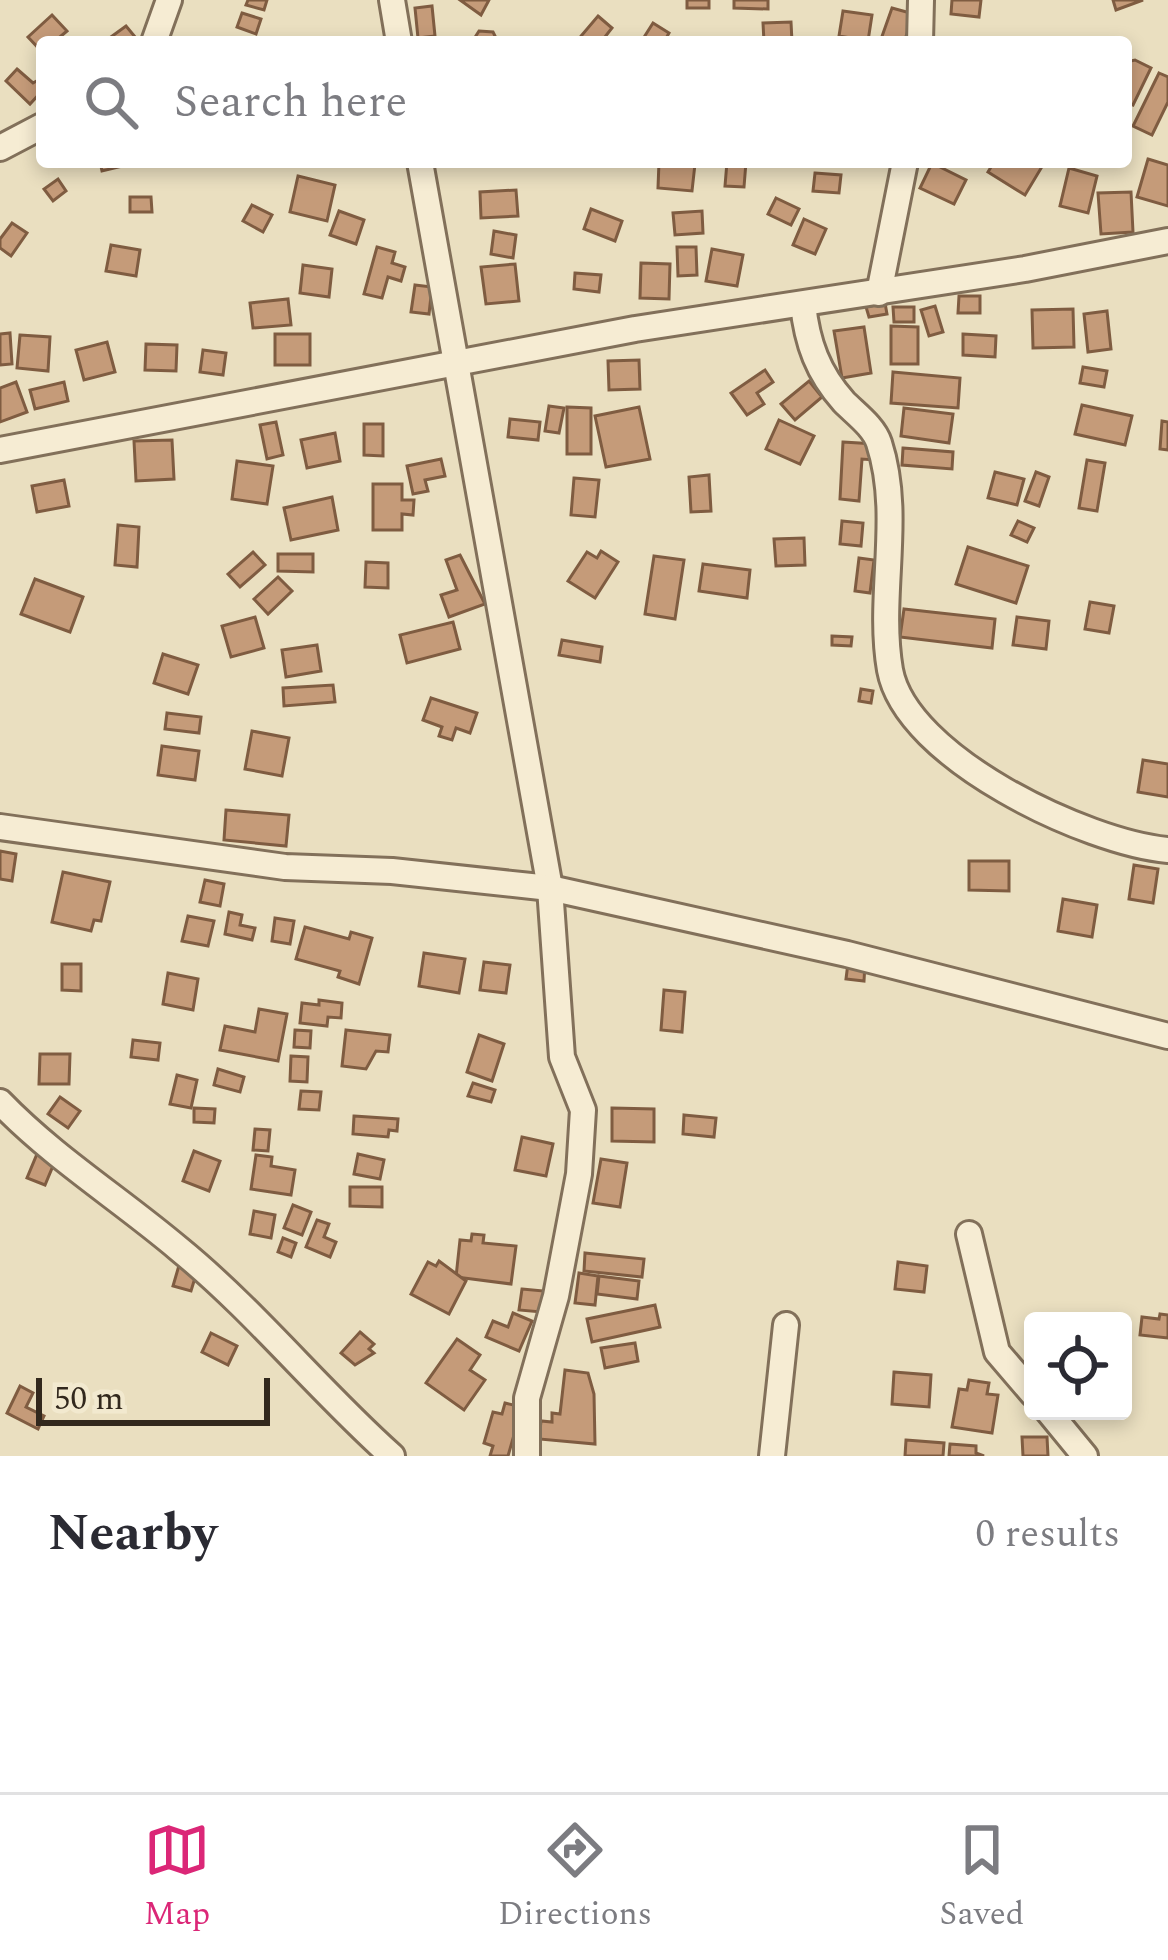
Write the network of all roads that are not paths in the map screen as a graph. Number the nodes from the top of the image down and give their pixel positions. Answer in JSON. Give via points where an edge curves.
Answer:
{"nodes":[{"id":1,"x":169,"y":0,"type":"edge"},
{"id":2,"x":392,"y":0,"type":"edge"},
{"id":3,"x":921,"y":0,"type":"edge"},
{"id":4,"x":156,"y":36,"type":"edge"},
{"id":5,"x":398,"y":36,"type":"edge"},
{"id":6,"x":920,"y":36,"type":"edge"},
{"id":7,"x":36,"y":129,"type":"edge"},
{"id":8,"x":0,"y":148,"type":"edge"},
{"id":9,"x":420,"y":168,"type":"edge"},
{"id":10,"x":904,"y":168,"type":"edge"},
{"id":11,"x":1168,"y":241,"type":"edge"},
{"id":12,"x":879,"y":293,"type":"junction"},
{"id":13,"x":803,"y":304,"type":"junction"},
{"id":14,"x":456,"y":363,"type":"junction"},
{"id":15,"x":0,"y":450,"type":"edge"},
{"id":16,"x":0,"y":827,"type":"edge"},
{"id":17,"x":1168,"y":850,"type":"edge"},
{"id":18,"x":550,"y":888,"type":"junction"},
{"id":19,"x":1168,"y":1036,"type":"edge"},
{"id":20,"x":0,"y":1102,"type":"edge"},
{"id":21,"x":969,"y":1234,"type":"dead end"},
{"id":22,"x":786,"y":1324,"type":"dead end"},
{"id":23,"x":1024,"y":1384,"type":"edge"},
{"id":24,"x":1055,"y":1420,"type":"edge"},
{"id":25,"x":392,"y":1456,"type":"edge"},
{"id":26,"x":526,"y":1456,"type":"edge"},
{"id":27,"x":772,"y":1456,"type":"edge"},
{"id":28,"x":1085,"y":1456,"type":"edge"}],
"edges":[{"from":1,"to":4,"type":"street"},
{"from":2,"to":5,"type":"street"},
{"from":3,"to":6,"type":"street"},
{"from":7,"to":8,"type":"street"},
{"from":9,"to":14,"type":"street"},
{"from":10,"to":12,"type":"street"},
{"from":11,"to":12,"type":"street"},
{"from":12,"to":13,"type":"street"},
{"from":13,"to":14,"type":"street"},
{"from":13,"to":17,"type":"street","via":[[821,375],[878,437],[890,512],[890,674],[916,720],[1004,793],[1104,838]]},
{"from":14,"to":15,"type":"street"},
{"from":14,"to":18,"type":"street"},
{"from":16,"to":18,"type":"street","via":[[285,867]]},
{"from":18,"to":19,"type":"street"},
{"from":18,"to":26,"type":"street","via":[[562,1057],[583,1110],[556,1296],[527,1398]]},
{"from":20,"to":25,"type":"street","via":[[179,1249]]},
{"from":21,"to":23,"type":"street","via":[[997,1352]]},
{"from":22,"to":27,"type":"street"},
{"from":24,"to":28,"type":"street"}]}
